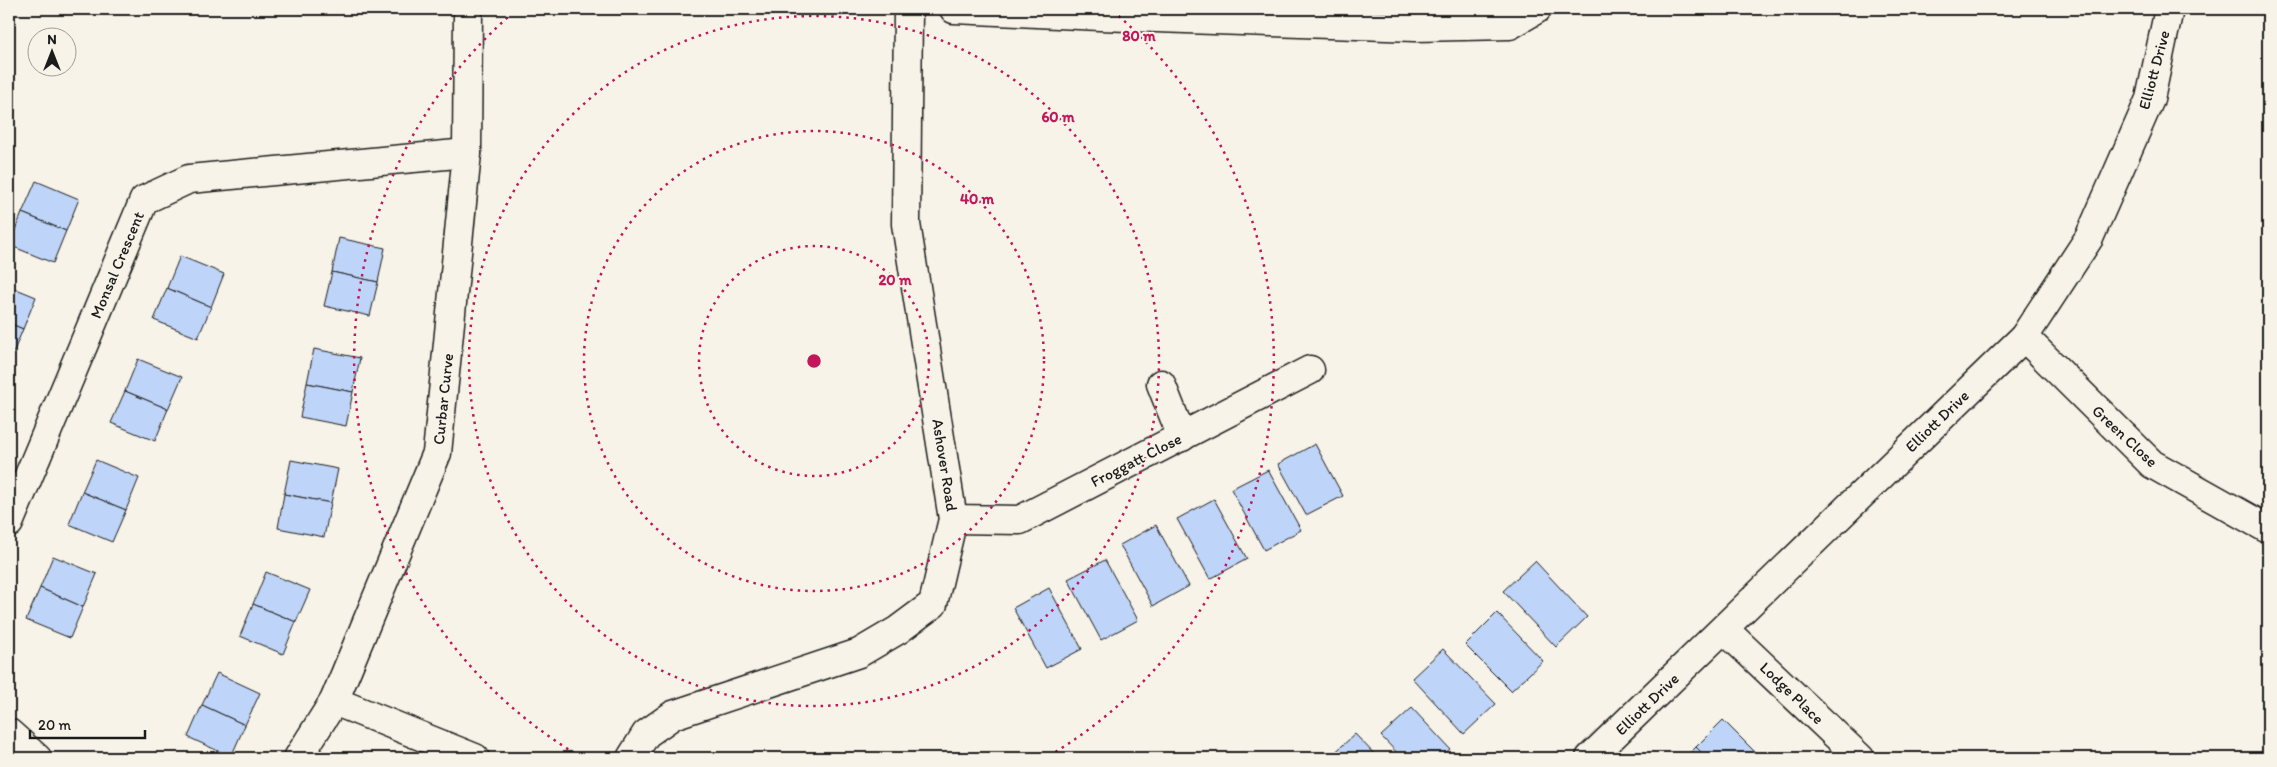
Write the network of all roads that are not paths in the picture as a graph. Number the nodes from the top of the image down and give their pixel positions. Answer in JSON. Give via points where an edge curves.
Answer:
{"nodes":[{"id":1,"x":468,"y":9,"type":"edge"},
{"id":2,"x":908,"y":9,"type":"edge"},
{"id":3,"x":954,"y":9,"type":"edge"},
{"id":4,"x":1537,"y":9,"type":"edge"},
{"id":5,"x":2169,"y":9,"type":"edge"},
{"id":6,"x":467,"y":152,"type":"junction"},
{"id":7,"x":2024,"y":337,"type":"junction"},
{"id":8,"x":1310,"y":370,"type":"dead end"},
{"id":9,"x":1161,"y":384,"type":"dead end"},
{"id":10,"x":1182,"y":437,"type":"junction"},
{"id":11,"x":954,"y":519,"type":"junction"},
{"id":12,"x":9,"y":523,"type":"edge"},
{"id":13,"x":2268,"y":529,"type":"edge"},
{"id":14,"x":1724,"y":629,"type":"junction"},
{"id":15,"x":334,"y":701,"type":"junction"},
{"id":16,"x":9,"y":733,"type":"edge"},
{"id":17,"x":37,"y":758,"type":"edge"},
{"id":18,"x":298,"y":758,"type":"edge"},
{"id":19,"x":475,"y":758,"type":"edge"},
{"id":20,"x":631,"y":758,"type":"edge"},
{"id":21,"x":1590,"y":758,"type":"edge"},
{"id":22,"x":1860,"y":758,"type":"edge"}],
"edges":[{"from":1,"to":6,"type":"street","name":"Curbar Curve"},
{"from":2,"to":11,"type":"street","name":"Ashover Road","via":[[906,224]]},
{"from":3,"to":4,"type":"street","via":[[1415,27],[1510,25]]},
{"from":5,"to":7,"type":"street","name":"Elliott Drive","via":[[2150,99],[2089,238]]},
{"from":6,"to":12,"type":"street","name":"Monsal Crescent","via":[[189,179],[144,200]]},
{"from":6,"to":15,"type":"street","name":"Curbar Curve","via":[[437,453]]},
{"from":7,"to":13,"type":"street","name":"Green Close","via":[[2152,464]]},
{"from":7,"to":14,"type":"street","name":"Elliott Drive"},
{"from":8,"to":10,"type":"street","name":"Froggatt Close"},
{"from":9,"to":10,"type":"street"},
{"from":10,"to":11,"type":"street","name":"Froggatt Close","via":[[1020,520]]},
{"from":11,"to":20,"type":"street","name":"Ashover Road","via":[[934,604],[859,653],[673,715],[646,734]]},
{"from":14,"to":21,"type":"street","name":"Elliott Drive"},
{"from":14,"to":22,"type":"street","name":"Lodge Place"},
{"from":15,"to":18,"type":"street","name":"Curbar Curve"},
{"from":15,"to":19,"type":"street"},
{"from":16,"to":17,"type":"street"}]}
